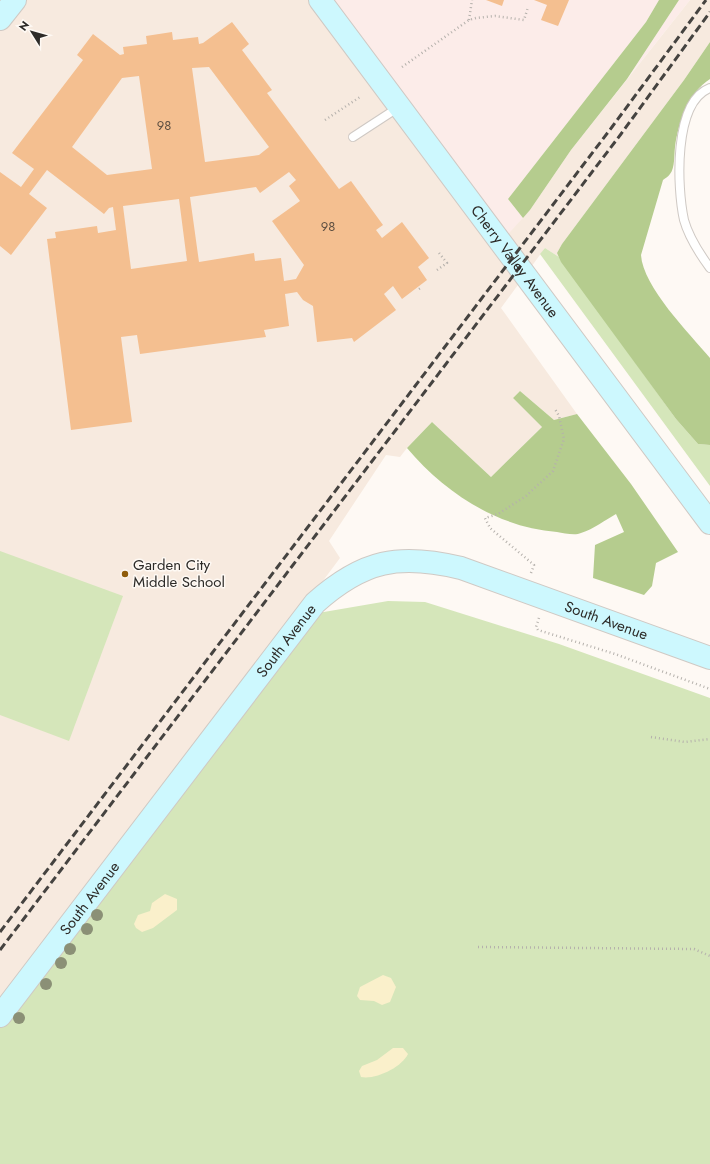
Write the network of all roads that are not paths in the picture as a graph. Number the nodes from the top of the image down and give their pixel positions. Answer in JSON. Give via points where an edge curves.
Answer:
{"nodes":[{"id":1,"x":14,"y":0,"type":"edge"},
{"id":2,"x":320,"y":0,"type":"edge"},
{"id":3,"x":0,"y":19,"type":"edge"},
{"id":4,"x":710,"y":88,"type":"edge"},
{"id":5,"x":400,"y":107,"type":"junction"},
{"id":6,"x":353,"y":137,"type":"dead end"},
{"id":7,"x":710,"y":268,"type":"edge"},
{"id":8,"x":710,"y":523,"type":"edge"},
{"id":9,"x":710,"y":640,"type":"edge"},
{"id":10,"x":688,"y":651,"type":"junction"},
{"id":11,"x":710,"y":658,"type":"edge"},
{"id":12,"x":0,"y":1016,"type":"edge"}],
"edges":[{"from":1,"to":3,"type":"street"},
{"from":2,"to":5,"type":"street","name":"Cherry Valley Avenue"},
{"from":4,"to":7,"type":"lane","via":[[697,98],[682,130],[679,153],[684,220],[694,246]]},
{"from":5,"to":6,"type":"lane"},
{"from":5,"to":8,"type":"street","name":"Cherry Valley Avenue"},
{"from":9,"to":10,"type":"street"},
{"from":10,"to":11,"type":"street","name":"South Avenue"},
{"from":10,"to":12,"type":"street","name":"South Avenue","via":[[518,588],[433,561],[385,563],[369,567],[342,581],[315,603],[300,622]]}]}
